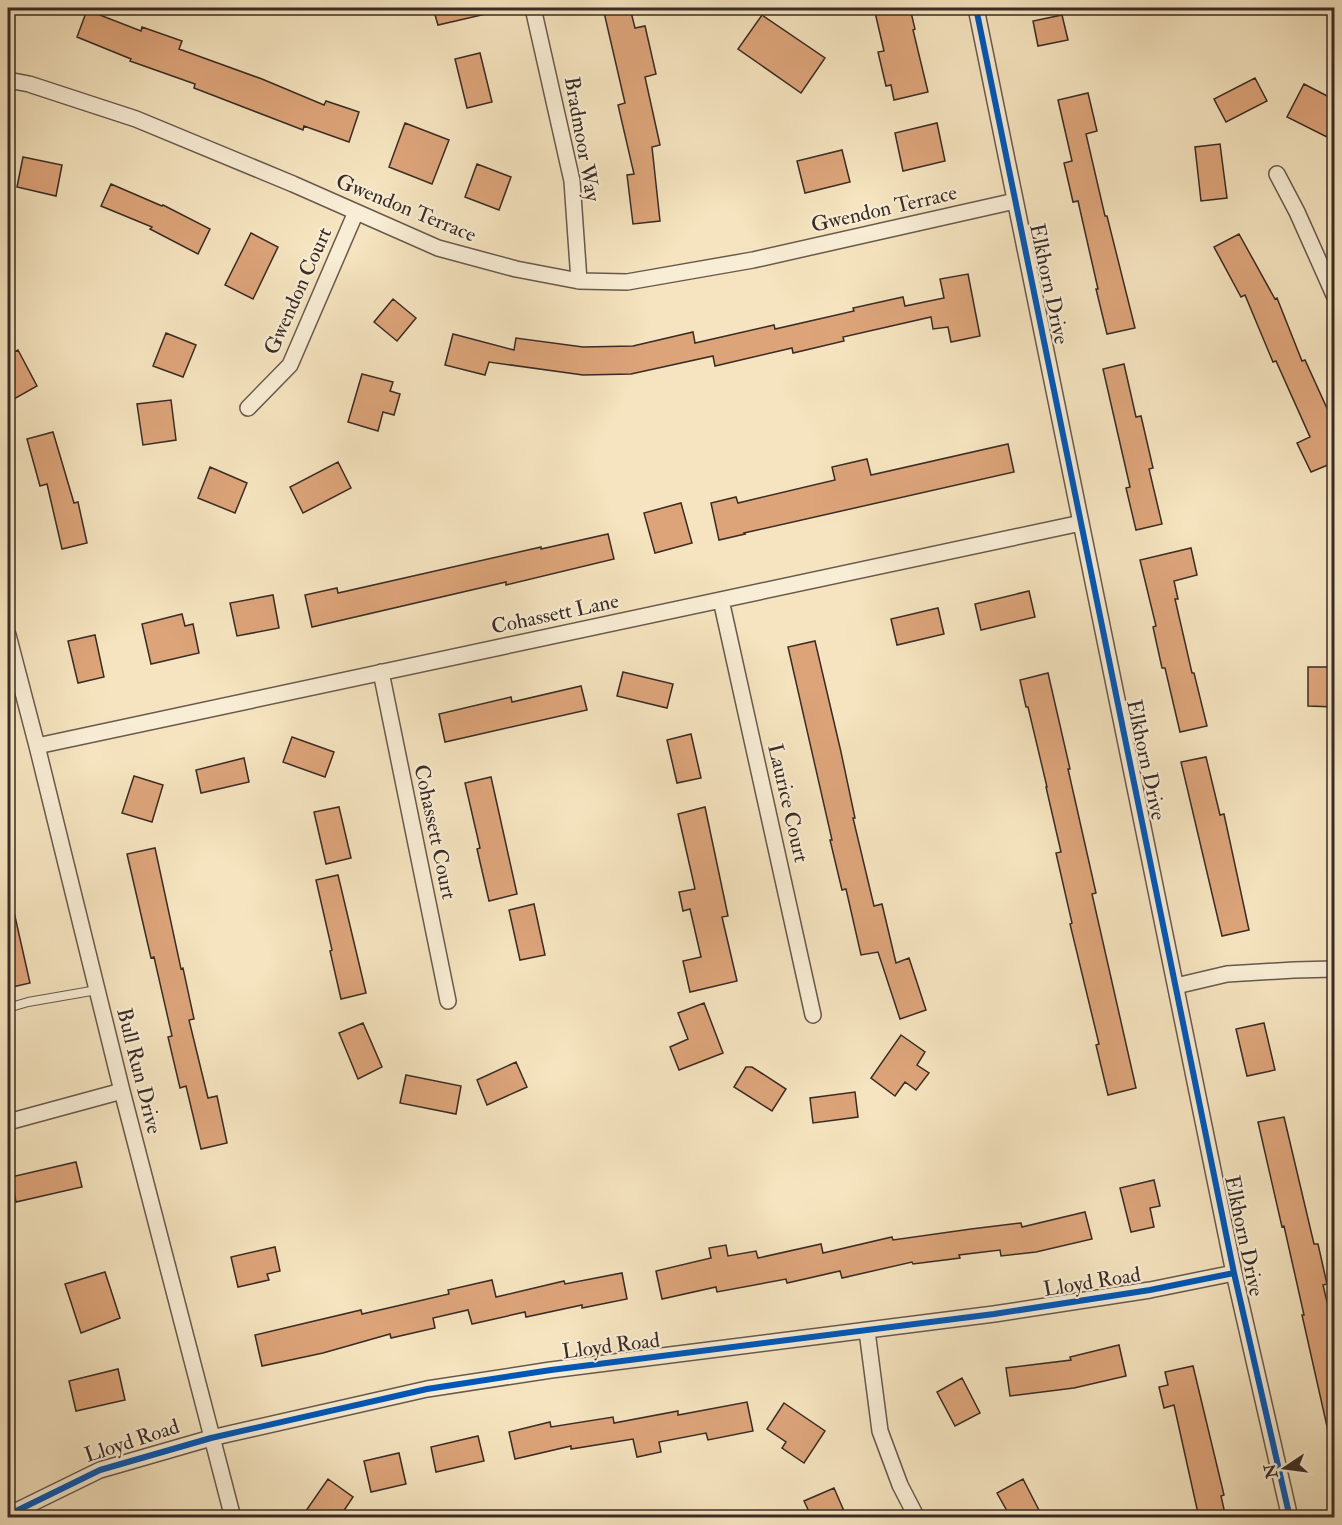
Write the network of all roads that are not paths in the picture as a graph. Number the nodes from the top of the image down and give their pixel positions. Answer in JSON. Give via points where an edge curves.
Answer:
{"nodes":[{"id":1,"x":533,"y":8,"type":"edge"},
{"id":2,"x":976,"y":8,"type":"edge"},
{"id":3,"x":8,"y":80,"type":"edge"},
{"id":4,"x":1277,"y":174,"type":"dead end"},
{"id":5,"x":1015,"y":201,"type":"junction"},
{"id":6,"x":356,"y":212,"type":"junction"},
{"id":7,"x":579,"y":280,"type":"junction"},
{"id":8,"x":1335,"y":295,"type":"edge"},
{"id":9,"x":248,"y":408,"type":"dead end"},
{"id":10,"x":1081,"y":523,"type":"junction"},
{"id":11,"x":721,"y":600,"type":"junction"},
{"id":12,"x":8,"y":635,"type":"edge"},
{"id":13,"x":381,"y":672,"type":"junction"},
{"id":14,"x":37,"y":746,"type":"junction"},
{"id":15,"x":1335,"y":969,"type":"edge"},
{"id":16,"x":1176,"y":986,"type":"junction"},
{"id":17,"x":97,"y":990,"type":"junction"},
{"id":18,"x":448,"y":1001,"type":"dead end"},
{"id":19,"x":11,"y":1007,"type":"dead end"},
{"id":20,"x":813,"y":1015,"type":"dead end"},
{"id":21,"x":122,"y":1091,"type":"junction"},
{"id":22,"x":8,"y":1122,"type":"edge"},
{"id":23,"x":1234,"y":1273,"type":"junction"},
{"id":24,"x":867,"y":1331,"type":"junction"},
{"id":25,"x":211,"y":1438,"type":"junction"},
{"id":26,"x":8,"y":1515,"type":"edge"},
{"id":27,"x":232,"y":1518,"type":"edge"},
{"id":28,"x":917,"y":1518,"type":"edge"},
{"id":29,"x":1290,"y":1518,"type":"edge"}],
"edges":[{"from":1,"to":7,"type":"street","name":"Bradmoor Way","via":[[572,181]]},
{"from":2,"to":5,"type":"street","name":"Elkhorn Drive"},
{"from":3,"to":6,"type":"street","name":"Gwendon Terrace","via":[[136,119]]},
{"from":4,"to":8,"type":"street"},
{"from":5,"to":7,"type":"street","name":"Gwendon Terrace","via":[[742,262],[627,282]]},
{"from":5,"to":10,"type":"street","name":"Elkhorn Drive"},
{"from":6,"to":7,"type":"street","name":"Gwendon Terrace","via":[[438,248],[516,269]]},
{"from":6,"to":9,"type":"street","name":"Gwendon Court","via":[[290,365]]},
{"from":10,"to":11,"type":"street","name":"Cohassett Lane"},
{"from":10,"to":16,"type":"street","name":"Elkhorn Drive"},
{"from":11,"to":13,"type":"street","name":"Cohassett Lane"},
{"from":11,"to":20,"type":"street","name":"Laurice Court"},
{"from":12,"to":14,"type":"street","name":"Bull Run Drive"},
{"from":13,"to":14,"type":"street","name":"Cohassett Lane"},
{"from":13,"to":18,"type":"street","name":"Cohassett Court"},
{"from":14,"to":17,"type":"street","name":"Bull Run Drive"},
{"from":15,"to":16,"type":"street","via":[[1227,974]]},
{"from":16,"to":23,"type":"street","name":"Elkhorn Drive"},
{"from":17,"to":19,"type":"lane"},
{"from":17,"to":21,"type":"street","name":"Bull Run Drive"},
{"from":21,"to":22,"type":"street"},
{"from":21,"to":25,"type":"street","name":"Bull Run Drive"},
{"from":23,"to":24,"type":"street","name":"Lloyd Road","via":[[1150,1290]]},
{"from":23,"to":29,"type":"street","name":"Elkhorn Drive"},
{"from":24,"to":25,"type":"street","name":"Lloyd Road","via":[[427,1389]]},
{"from":24,"to":28,"type":"street","via":[[880,1431]]},
{"from":25,"to":26,"type":"street","name":"Lloyd Road","via":[[100,1470]]},
{"from":25,"to":27,"type":"street","name":"Bull Run Drive"}]}
